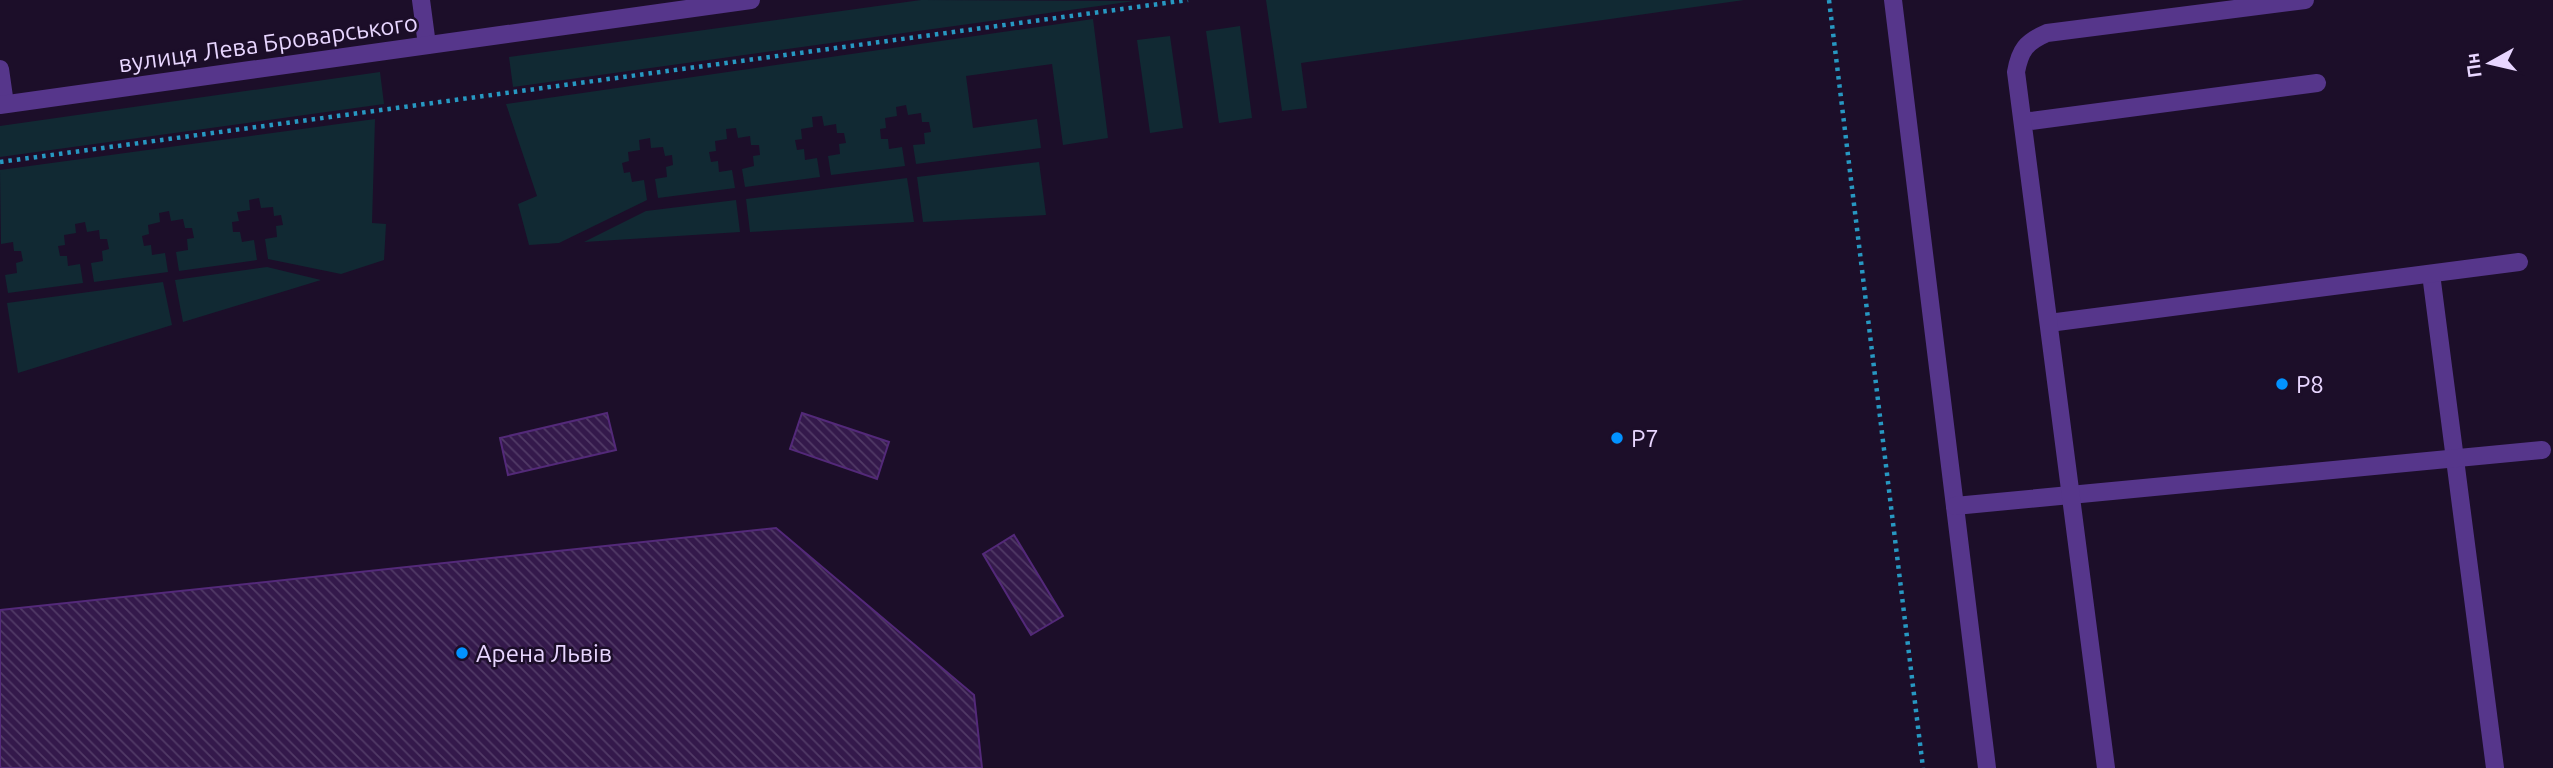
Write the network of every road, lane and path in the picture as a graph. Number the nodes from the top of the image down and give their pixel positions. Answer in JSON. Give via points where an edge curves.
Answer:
{"nodes":[{"id":1,"x":421,"y":0,"type":"edge"},
{"id":2,"x":751,"y":0,"type":"edge"},
{"id":3,"x":1188,"y":0,"type":"edge"},
{"id":4,"x":1829,"y":0,"type":"edge"},
{"id":5,"x":1893,"y":0,"type":"edge"},
{"id":6,"x":2305,"y":0,"type":"edge"},
{"id":7,"x":427,"y":45,"type":"junction"},
{"id":8,"x":0,"y":69,"type":"edge"},
{"id":9,"x":2317,"y":83,"type":"dead end"},
{"id":10,"x":3,"y":105,"type":"edge"},
{"id":11,"x":2023,"y":122,"type":"junction"},
{"id":12,"x":0,"y":162,"type":"edge"},
{"id":13,"x":2519,"y":262,"type":"dead end"},
{"id":14,"x":2431,"y":274,"type":"junction"},
{"id":15,"x":2049,"y":323,"type":"junction"},
{"id":16,"x":2542,"y":450,"type":"dead end"},
{"id":17,"x":2455,"y":458,"type":"junction"},
{"id":18,"x":2071,"y":495,"type":"junction"},
{"id":19,"x":1955,"y":506,"type":"junction"},
{"id":20,"x":1923,"y":768,"type":"edge"},
{"id":21,"x":1987,"y":768,"type":"edge"},
{"id":22,"x":2106,"y":768,"type":"edge"},
{"id":23,"x":2495,"y":768,"type":"edge"}],
"edges":[{"from":1,"to":7,"type":"street"},
{"from":2,"to":7,"type":"street","name":"вулиця Лева Броварського"},
{"from":3,"to":12,"type":"path"},
{"from":4,"to":20,"type":"path"},
{"from":5,"to":19,"type":"street"},
{"from":6,"to":11,"type":"street","via":[[2047,33],[2030,40],[2019,54],[2016,72]]},
{"from":7,"to":10,"type":"street","name":"вулиця Лева Броварського"},
{"from":8,"to":10,"type":"street"},
{"from":9,"to":11,"type":"street"},
{"from":11,"to":15,"type":"street"},
{"from":13,"to":14,"type":"street"},
{"from":14,"to":15,"type":"street"},
{"from":14,"to":17,"type":"street"},
{"from":15,"to":18,"type":"street"},
{"from":16,"to":17,"type":"street"},
{"from":17,"to":18,"type":"street"},
{"from":17,"to":23,"type":"street"},
{"from":18,"to":19,"type":"street"},
{"from":18,"to":22,"type":"street"},
{"from":19,"to":21,"type":"street"}]}
